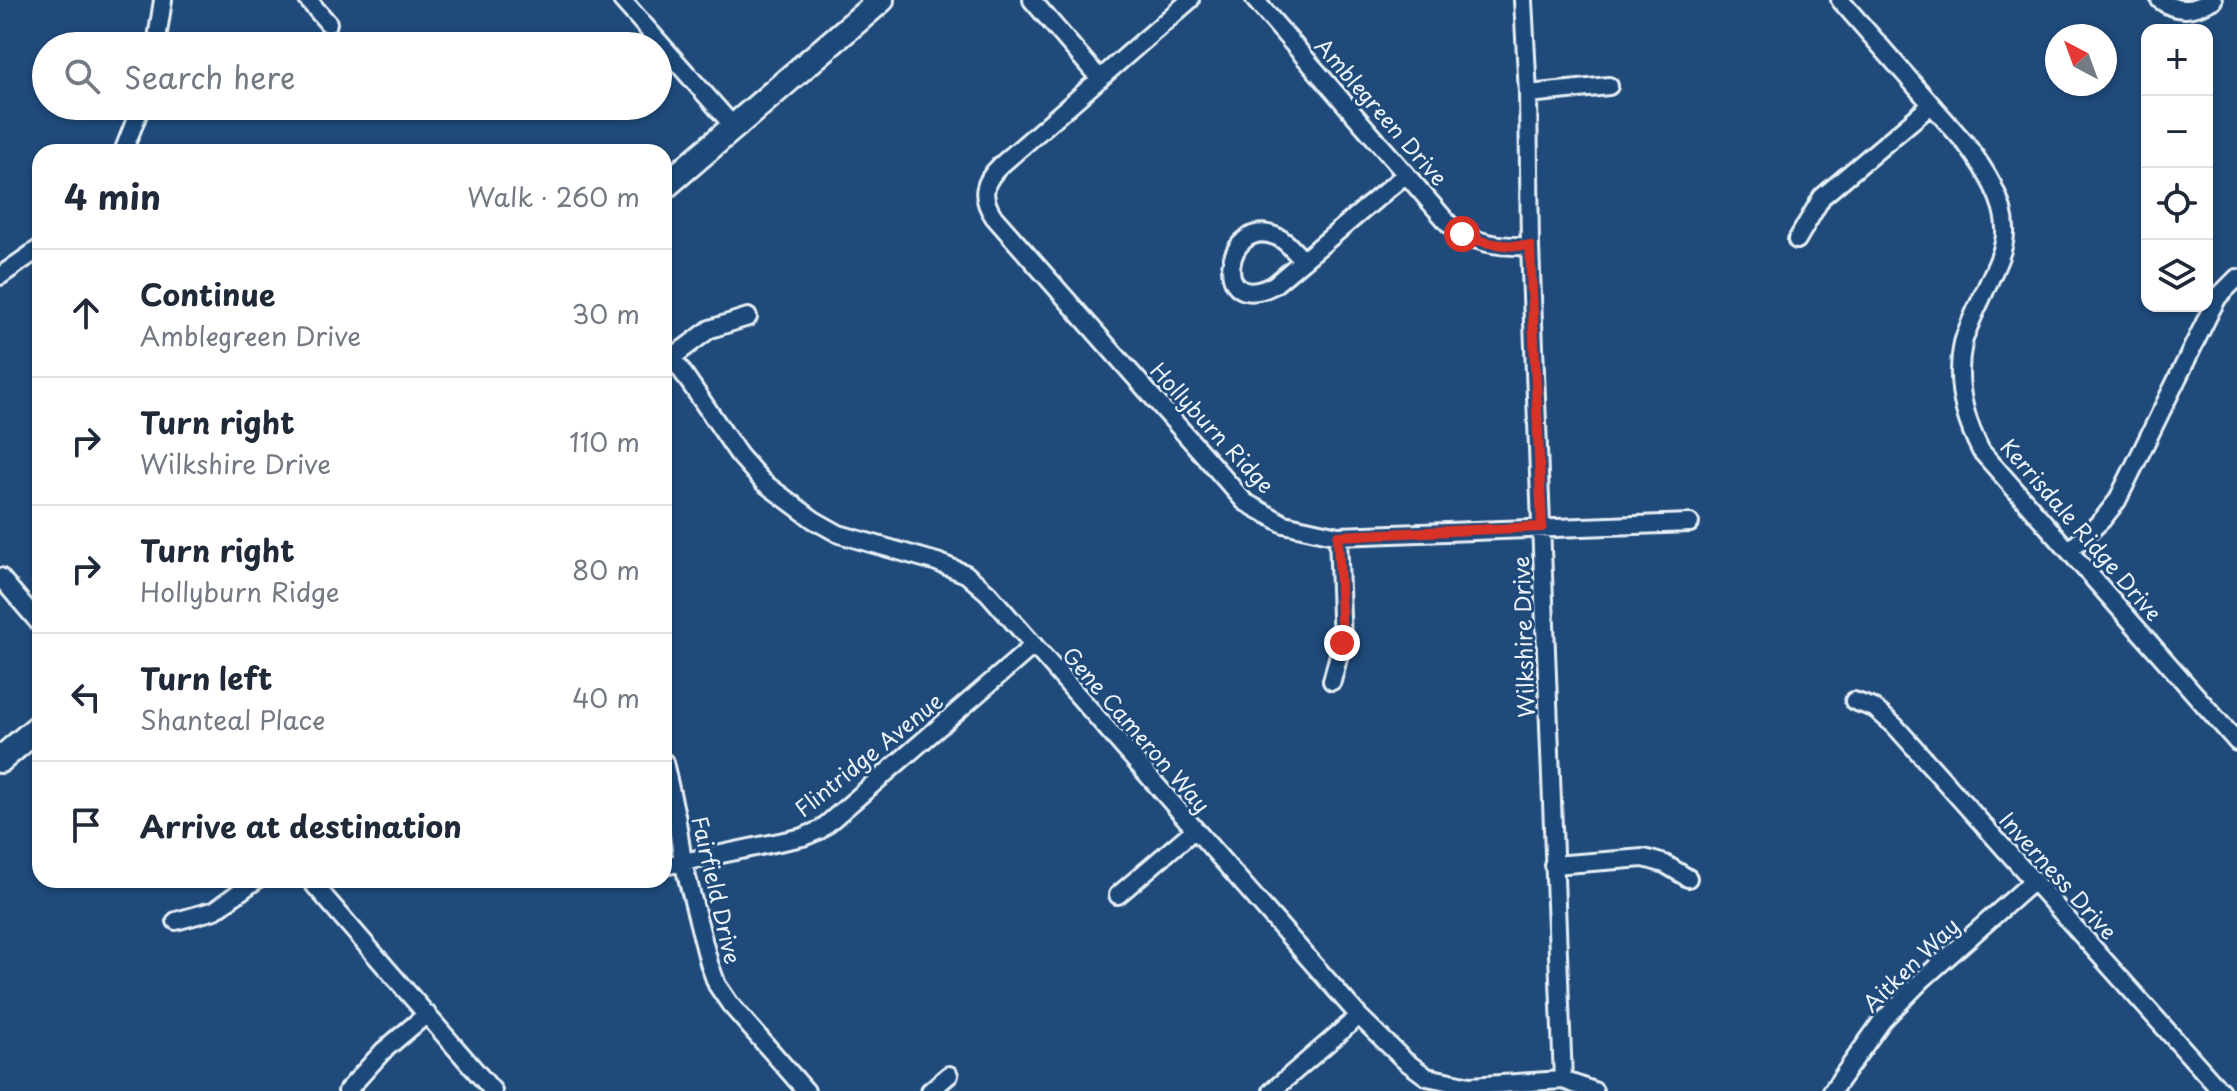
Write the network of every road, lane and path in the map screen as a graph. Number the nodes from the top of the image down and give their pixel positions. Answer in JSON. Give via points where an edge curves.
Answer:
{"nodes":[{"id":1,"x":163,"y":0,"type":"edge"},
{"id":2,"x":308,"y":0,"type":"edge"},
{"id":3,"x":622,"y":0,"type":"edge"},
{"id":4,"x":881,"y":0,"type":"edge"},
{"id":5,"x":1032,"y":0,"type":"edge"},
{"id":6,"x":1190,"y":0,"type":"edge"},
{"id":7,"x":1255,"y":0,"type":"edge"},
{"id":8,"x":1523,"y":0,"type":"edge"},
{"id":9,"x":1840,"y":0,"type":"edge"},
{"id":10,"x":2160,"y":0,"type":"edge"},
{"id":11,"x":2213,"y":0,"type":"edge"},
{"id":12,"x":328,"y":23,"type":"dead end"},
{"id":13,"x":158,"y":32,"type":"edge"},
{"id":14,"x":650,"y":32,"type":"edge"},
{"id":15,"x":672,"y":57,"type":"edge"},
{"id":16,"x":1100,"y":79,"type":"junction"},
{"id":17,"x":1609,"y":86,"type":"dead end"},
{"id":18,"x":1528,"y":94,"type":"junction"},
{"id":19,"x":1931,"y":105,"type":"junction"},
{"id":20,"x":136,"y":120,"type":"edge"},
{"id":21,"x":734,"y":127,"type":"junction"},
{"id":22,"x":126,"y":144,"type":"edge"},
{"id":23,"x":1406,"y":174,"type":"junction"},
{"id":24,"x":672,"y":180,"type":"edge"},
{"id":25,"x":1797,"y":240,"type":"dead end"},
{"id":26,"x":1530,"y":246,"type":"junction"},
{"id":27,"x":32,"y":254,"type":"edge"},
{"id":28,"x":1303,"y":260,"type":"dead end"},
{"id":29,"x":0,"y":276,"type":"edge"},
{"id":30,"x":2237,"y":278,"type":"edge"},
{"id":31,"x":748,"y":317,"type":"dead end"},
{"id":32,"x":672,"y":348,"type":"edge"},
{"id":33,"x":672,"y":354,"type":"edge"},
{"id":34,"x":1690,"y":523,"type":"dead end"},
{"id":35,"x":1542,"y":527,"type":"junction"},
{"id":36,"x":1338,"y":536,"type":"junction"},
{"id":37,"x":2069,"y":551,"type":"junction"},
{"id":38,"x":0,"y":577,"type":"edge"},
{"id":39,"x":32,"y":615,"type":"edge"},
{"id":40,"x":1034,"y":645,"type":"junction"},
{"id":41,"x":1332,"y":681,"type":"dead end"},
{"id":42,"x":1854,"y":701,"type":"dead end"},
{"id":43,"x":32,"y":733,"type":"edge"},
{"id":44,"x":2237,"y":742,"type":"edge"},
{"id":45,"x":0,"y":760,"type":"edge"},
{"id":46,"x":672,"y":797,"type":"edge"},
{"id":47,"x":1194,"y":830,"type":"junction"},
{"id":48,"x":683,"y":862,"type":"junction"},
{"id":49,"x":672,"y":864,"type":"edge"},
{"id":50,"x":1553,"y":865,"type":"junction"},
{"id":51,"x":1688,"y":878,"type":"dead end"},
{"id":52,"x":2032,"y":882,"type":"junction"},
{"id":53,"x":245,"y":888,"type":"edge"},
{"id":54,"x":317,"y":888,"type":"edge"},
{"id":55,"x":1118,"y":895,"type":"dead end"},
{"id":56,"x":176,"y":921,"type":"dead end"},
{"id":57,"x":427,"y":1014,"type":"junction"},
{"id":58,"x":1359,"y":1016,"type":"junction"},
{"id":59,"x":949,"y":1075,"type":"dead end"},
{"id":60,"x":1563,"y":1080,"type":"junction"},
{"id":61,"x":347,"y":1091,"type":"edge"},
{"id":62,"x":493,"y":1091,"type":"edge"},
{"id":63,"x":806,"y":1091,"type":"edge"},
{"id":64,"x":930,"y":1091,"type":"edge"},
{"id":65,"x":1272,"y":1091,"type":"edge"},
{"id":66,"x":1594,"y":1091,"type":"edge"},
{"id":67,"x":1832,"y":1091,"type":"edge"},
{"id":68,"x":2221,"y":1091,"type":"edge"}],
"edges":[{"from":1,"to":13,"type":"street"},
{"from":2,"to":12,"type":"street"},
{"from":3,"to":14,"type":"street"},
{"from":4,"to":21,"type":"street"},
{"from":5,"to":16,"type":"street"},
{"from":6,"to":16,"type":"street"},
{"from":7,"to":23,"type":"street","name":"Amblegreen Drive"},
{"from":8,"to":18,"type":"street","name":"Wilkshire Drive"},
{"from":9,"to":19,"type":"street","name":"Kerrisdale Ridge Drive"},
{"from":10,"to":11,"type":"street","via":[[2179,10]]},
{"from":15,"to":21,"type":"street"},
{"from":16,"to":36,"type":"street","name":"Hollyburn Ridge","via":[[991,174],[983,191],[986,204],[1245,502],[1284,524]]},
{"from":17,"to":18,"type":"street"},
{"from":18,"to":26,"type":"street","name":"Wilkshire Drive"},
{"from":19,"to":25,"type":"street","via":[[1822,197]]},
{"from":19,"to":37,"type":"street","name":"Kerrisdale Ridge Drive","via":[[1982,166],[2005,233],[1964,340],[1959,369],[1969,428],[2000,475]]},
{"from":20,"to":22,"type":"street"},
{"from":21,"to":24,"type":"street"},
{"from":23,"to":26,"type":"street","name":"Amblegreen Drive","via":[[1462,234],[1500,246]]},
{"from":23,"to":28,"type":"street"},
{"from":26,"to":35,"type":"street","name":"Wilkshire Drive"},
{"from":27,"to":29,"type":"street"},
{"from":30,"to":37,"type":"street","via":[[2211,310],[2117,501]]},
{"from":31,"to":32,"type":"street"},
{"from":33,"to":40,"type":"street","name":"Gene Cameron Way","via":[[763,482],[839,534],[966,574]]},
{"from":34,"to":35,"type":"street","name":"Hollyburn Ridge"},
{"from":35,"to":36,"type":"street","name":"Hollyburn Ridge"},
{"from":35,"to":50,"type":"street","name":"Wilkshire Drive"},
{"from":36,"to":41,"type":"street","via":[[1342,643]]},
{"from":37,"to":44,"type":"street","name":"Kerrisdale Ridge Drive"},
{"from":38,"to":39,"type":"street"},
{"from":40,"to":47,"type":"street","name":"Gene Cameron Way"},
{"from":40,"to":48,"type":"street","name":"Flintridge Avenue","via":[[820,830]]},
{"from":42,"to":52,"type":"street","name":"Inverness Drive","via":[[1874,708],[1895,726]]},
{"from":43,"to":45,"type":"street"},
{"from":46,"to":48,"type":"street","name":"Fairfield Drive"},
{"from":47,"to":55,"type":"street"},
{"from":47,"to":58,"type":"street","name":"Gene Cameron Way"},
{"from":48,"to":49,"type":"street","name":"Flintridge Avenue"},
{"from":48,"to":63,"type":"street","name":"Fairfield Drive","via":[[717,985]]},
{"from":50,"to":51,"type":"street","via":[[1644,858]]},
{"from":50,"to":60,"type":"street","name":"Wilkshire Drive"},
{"from":52,"to":67,"type":"street","name":"Aitken Way","via":[[1882,1021]]},
{"from":52,"to":68,"type":"street","name":"Inverness Drive"},
{"from":53,"to":56,"type":"street","via":[[215,910]]},
{"from":54,"to":57,"type":"street"},
{"from":57,"to":61,"type":"street"},
{"from":57,"to":62,"type":"street"},
{"from":58,"to":60,"type":"street","name":"Gene Cameron Way","via":[[1404,1060],[1445,1083]]},
{"from":58,"to":65,"type":"street"},
{"from":59,"to":64,"type":"street"},
{"from":60,"to":66,"type":"street","name":"Gene Cameron Way"}]}
